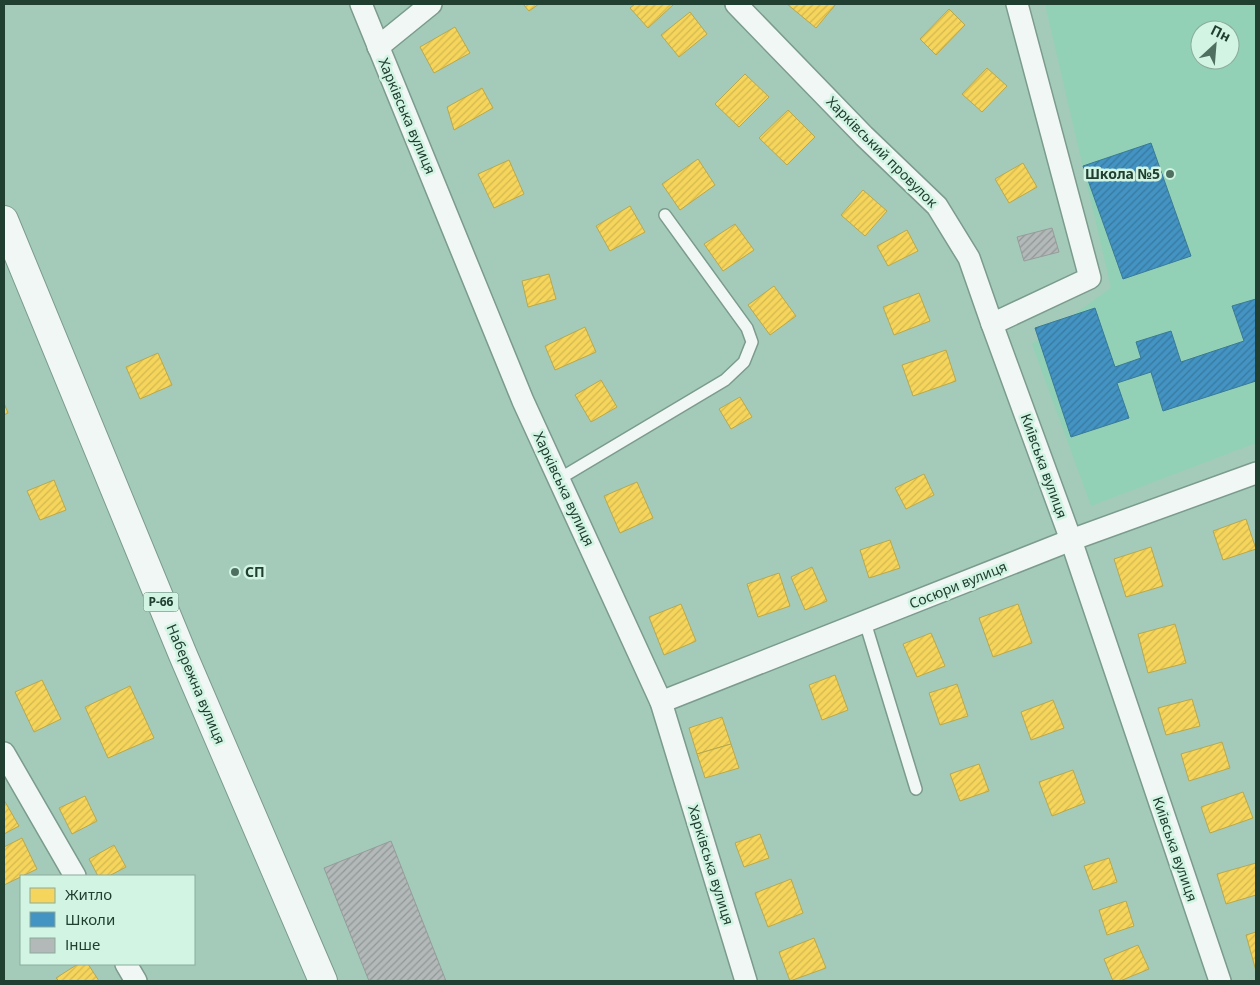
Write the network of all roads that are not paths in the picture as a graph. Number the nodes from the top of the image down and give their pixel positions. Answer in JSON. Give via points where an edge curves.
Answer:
{"nodes":[{"id":1,"x":361,"y":4,"type":"edge"},
{"id":2,"x":431,"y":4,"type":"edge"},
{"id":3,"x":736,"y":4,"type":"edge"},
{"id":4,"x":1017,"y":4,"type":"edge"},
{"id":5,"x":378,"y":47,"type":"junction"},
{"id":6,"x":665,"y":216,"type":"dead end"},
{"id":7,"x":4,"y":220,"type":"edge"},
{"id":8,"x":992,"y":324,"type":"junction"},
{"id":9,"x":1256,"y":473,"type":"edge"},
{"id":10,"x":559,"y":479,"type":"junction"},
{"id":11,"x":1071,"y":540,"type":"junction"},
{"id":12,"x":865,"y":622,"type":"junction"},
{"id":13,"x":661,"y":702,"type":"junction"},
{"id":14,"x":4,"y":753,"type":"edge"},
{"id":15,"x":916,"y":789,"type":"dead end"},
{"id":16,"x":74,"y":875,"type":"edge"},
{"id":17,"x":127,"y":965,"type":"edge"},
{"id":18,"x":136,"y":981,"type":"edge"},
{"id":19,"x":323,"y":981,"type":"edge"},
{"id":20,"x":746,"y":981,"type":"edge"},
{"id":21,"x":1220,"y":981,"type":"edge"}],
"edges":[{"from":1,"to":5,"type":"street","name":"Харківська вулиця"},
{"from":2,"to":5,"type":"street"},
{"from":3,"to":8,"type":"street","name":"Харківський провулок","via":[[864,136],[938,206],[969,258]]},
{"from":4,"to":8,"type":"street","via":[[1090,278]]},
{"from":5,"to":10,"type":"street","name":"Харківська вулиця","via":[[523,401]]},
{"from":6,"to":10,"type":"lane","via":[[747,328],[752,342],[750,349],[744,362],[725,380]]},
{"from":7,"to":19,"type":"main road","name":"Набережна вулиця","number":"Р-66","via":[[183,655]]},
{"from":8,"to":11,"type":"street","name":"Київська вулиця"},
{"from":9,"to":11,"type":"street","name":"Сосюри вулиця"},
{"from":10,"to":13,"type":"street","name":"Харківська вулиця"},
{"from":11,"to":12,"type":"street","name":"Сосюри вулиця"},
{"from":11,"to":21,"type":"street","name":"Київська вулиця"},
{"from":12,"to":13,"type":"street","name":"Сосюри вулиця"},
{"from":12,"to":15,"type":"lane"},
{"from":13,"to":20,"type":"street","name":"Харківська вулиця"},
{"from":14,"to":16,"type":"street"},
{"from":17,"to":18,"type":"street"}]}
